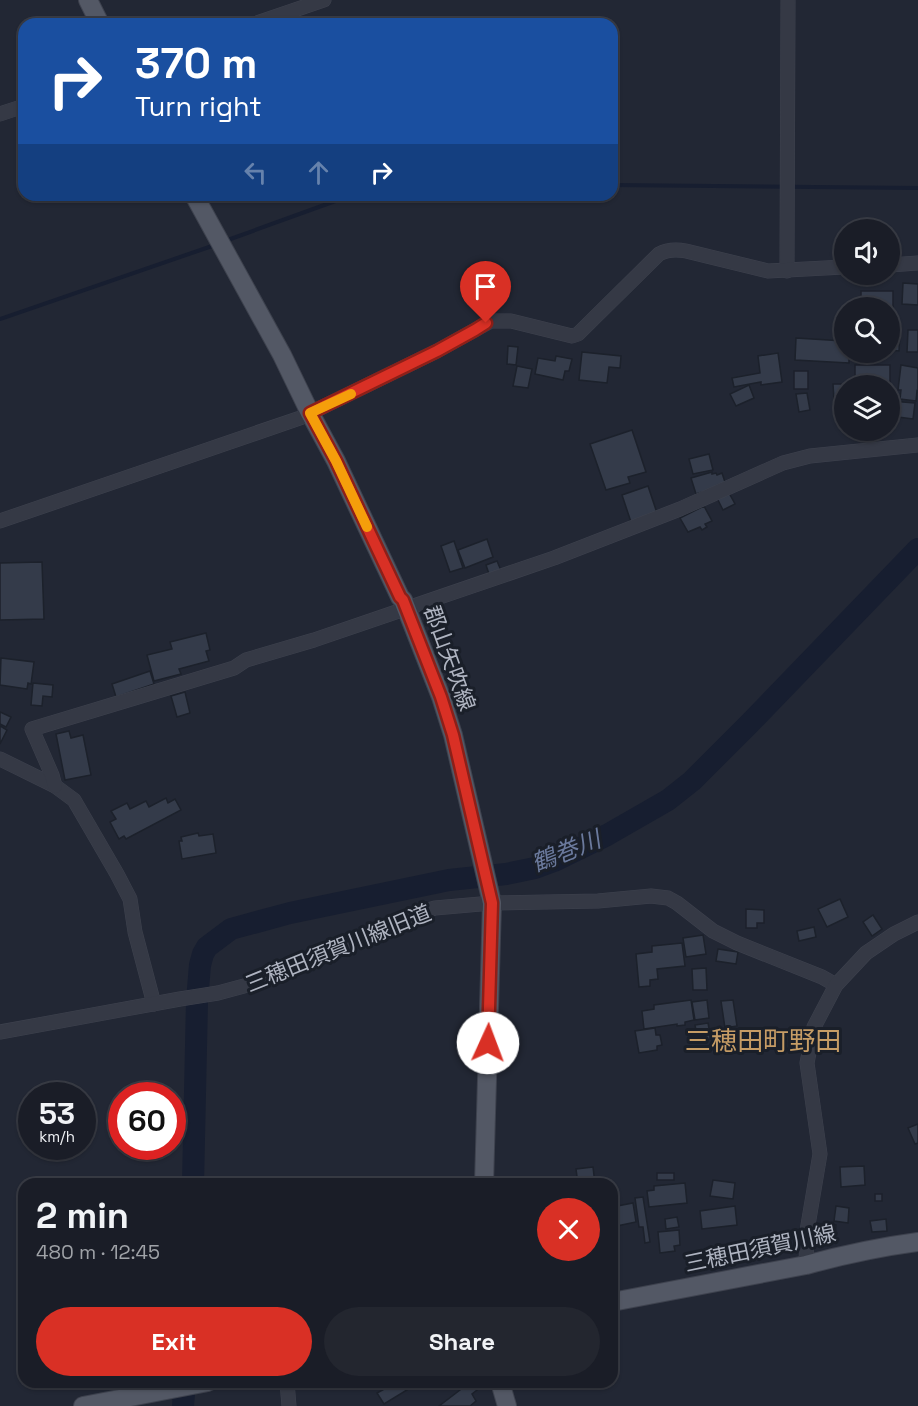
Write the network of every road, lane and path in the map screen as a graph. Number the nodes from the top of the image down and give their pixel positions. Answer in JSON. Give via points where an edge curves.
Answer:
{"nodes":[{"id":1,"x":88,"y":0,"type":"edge"},
{"id":2,"x":324,"y":0,"type":"edge"},
{"id":3,"x":788,"y":0,"type":"edge"},
{"id":4,"x":97,"y":18,"type":"edge"},
{"id":5,"x":272,"y":18,"type":"edge"},
{"id":6,"x":18,"y":108,"type":"edge"},
{"id":7,"x":0,"y":114,"type":"edge"},
{"id":8,"x":197,"y":201,"type":"edge"},
{"id":9,"x":918,"y":263,"type":"edge"},
{"id":10,"x":900,"y":264,"type":"edge"},
{"id":11,"x":834,"y":268,"type":"edge"},
{"id":12,"x":787,"y":271,"type":"junction"},
{"id":13,"x":310,"y":413,"type":"junction"},
{"id":14,"x":918,"y":445,"type":"edge"},
{"id":15,"x":0,"y":521,"type":"edge"},
{"id":16,"x":406,"y":609,"type":"junction"},
{"id":17,"x":0,"y":759,"type":"edge"},
{"id":18,"x":55,"y":786,"type":"junction"},
{"id":19,"x":492,"y":903,"type":"junction"},
{"id":20,"x":918,"y":922,"type":"edge"},
{"id":21,"x":836,"y":985,"type":"junction"},
{"id":22,"x":154,"y":1004,"type":"junction"},
{"id":23,"x":0,"y":1032,"type":"edge"},
{"id":24,"x":484,"y":1178,"type":"edge"},
{"id":25,"x":918,"y":1242,"type":"edge"},
{"id":26,"x":806,"y":1264,"type":"junction"},
{"id":27,"x":618,"y":1301,"type":"edge"},
{"id":28,"x":177,"y":1388,"type":"edge"},
{"id":29,"x":288,"y":1388,"type":"edge"},
{"id":30,"x":502,"y":1388,"type":"edge"},
{"id":31,"x":83,"y":1406,"type":"edge"},
{"id":32,"x":289,"y":1406,"type":"edge"},
{"id":33,"x":507,"y":1406,"type":"edge"}],
"edges":[{"from":1,"to":4,"type":"main road"},
{"from":2,"to":5,"type":"street"},
{"from":3,"to":12,"type":"street"},
{"from":6,"to":7,"type":"street"},
{"from":8,"to":13,"type":"main road","name":"郡山矢吹線"},
{"from":9,"to":10,"type":"street"},
{"from":11,"to":12,"type":"street"},
{"from":12,"to":13,"type":"street","via":[[768,271],[677,249],[665,251],[578,334],[491,321]]},
{"from":13,"to":15,"type":"street"},
{"from":13,"to":16,"type":"main road","name":"郡山矢吹線"},
{"from":14,"to":16,"type":"street","via":[[810,456],[783,463],[661,517]]},
{"from":16,"to":18,"type":"street","via":[[246,660],[234,668],[32,729]]},
{"from":16,"to":19,"type":"main road","name":"郡山矢吹線","via":[[453,735]]},
{"from":17,"to":18,"type":"street"},
{"from":18,"to":22,"type":"street","via":[[74,800],[125,887]]},
{"from":19,"to":21,"type":"street","name":"三穂田須賀川線旧道","via":[[668,898],[713,931]]},
{"from":19,"to":22,"type":"street","name":"三穂田須賀川線旧道","via":[[435,908],[402,918],[266,980]]},
{"from":19,"to":24,"type":"main road","name":"郡山矢吹線"},
{"from":20,"to":21,"type":"street","via":[[866,953]]},
{"from":21,"to":26,"type":"street","via":[[814,1027],[807,1063],[820,1154],[807,1231]]},
{"from":22,"to":23,"type":"street","name":"三穂田須賀川線旧道"},
{"from":25,"to":26,"type":"main road","name":"三穂田須賀川線"},
{"from":26,"to":27,"type":"main road","name":"三穂田須賀川線"},
{"from":28,"to":31,"type":"main road"},
{"from":29,"to":32,"type":"street"},
{"from":30,"to":33,"type":"main road"}]}
